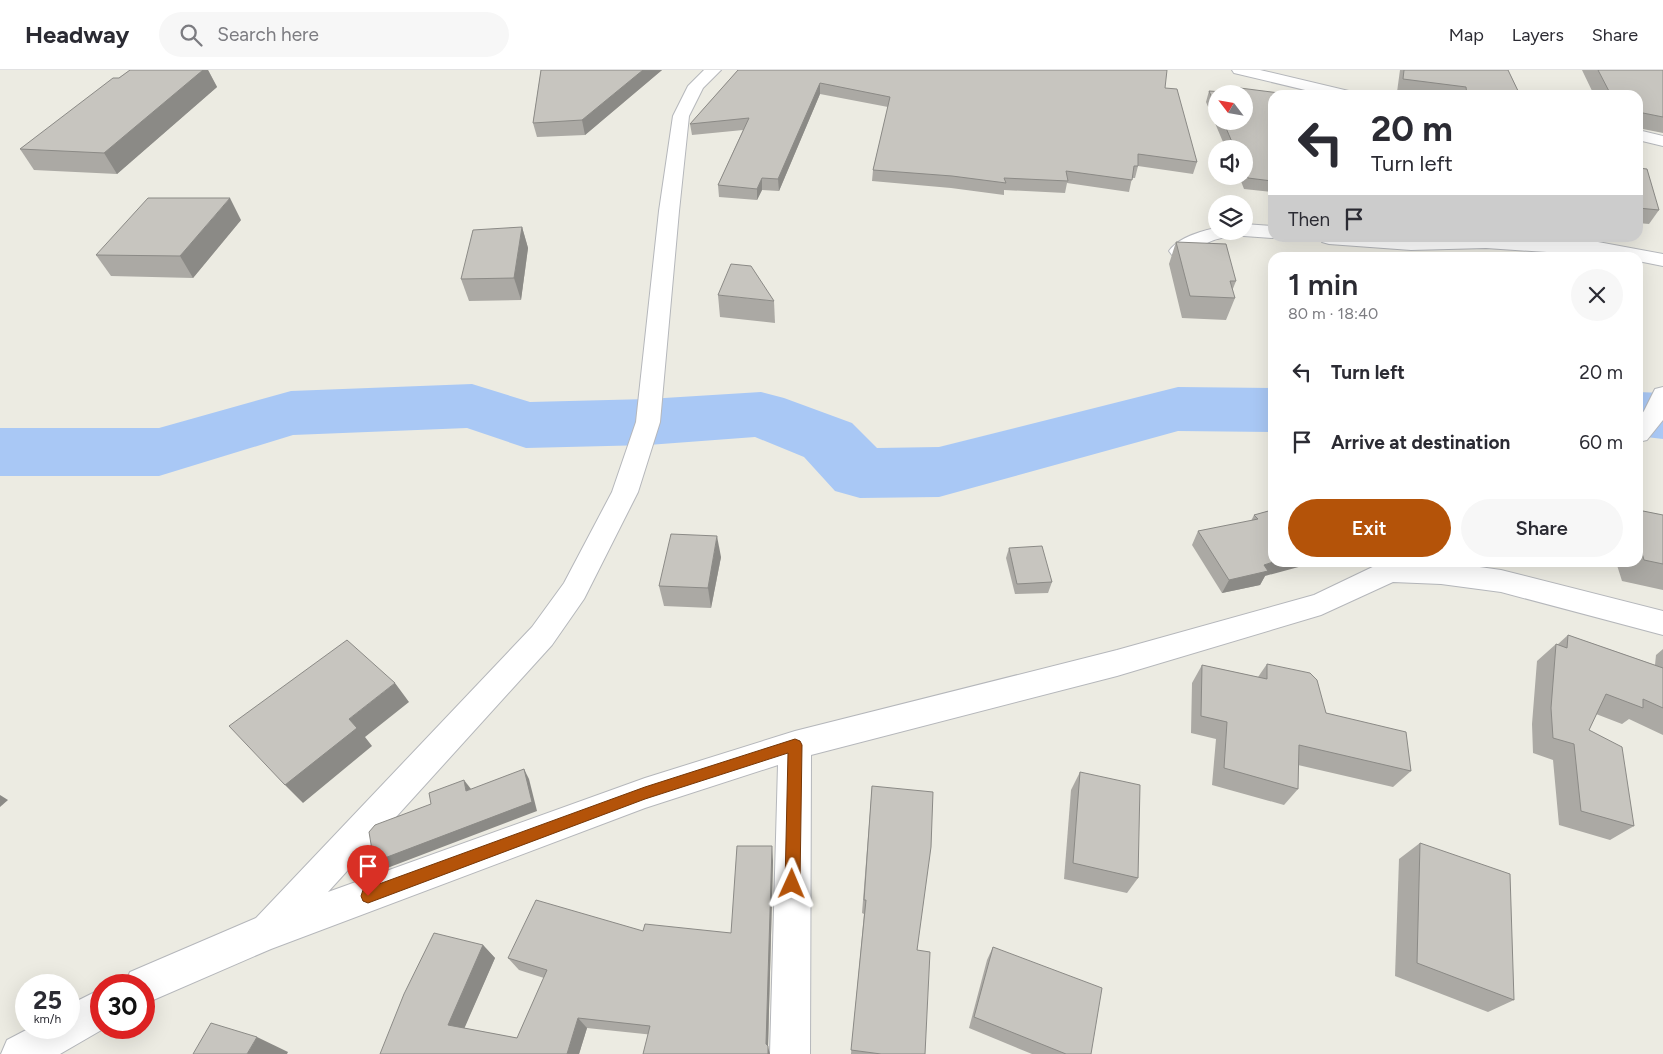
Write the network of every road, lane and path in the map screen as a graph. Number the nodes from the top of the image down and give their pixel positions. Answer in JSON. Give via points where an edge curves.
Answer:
{"nodes":[{"id":1,"x":713,"y":70,"type":"edge"},
{"id":2,"x":1240,"y":70,"type":"edge"},
{"id":3,"x":1326,"y":90,"type":"edge"},
{"id":4,"x":1643,"y":136,"type":"edge"},
{"id":5,"x":1663,"y":141,"type":"edge"},
{"id":6,"x":1253,"y":231,"type":"edge"},
{"id":7,"x":1268,"y":232,"type":"edge"},
{"id":8,"x":1208,"y":236,"type":"edge"},
{"id":9,"x":1384,"y":242,"type":"edge"},
{"id":10,"x":1486,"y":242,"type":"edge"},
{"id":11,"x":1486,"y":242,"type":"edge"},
{"id":12,"x":1179,"y":251,"type":"edge"},
{"id":13,"x":1620,"y":252,"type":"edge"},
{"id":14,"x":1643,"y":256,"type":"edge"},
{"id":15,"x":1663,"y":260,"type":"edge"},
{"id":16,"x":1663,"y":395,"type":"edge"},
{"id":17,"x":1643,"y":428,"type":"edge"},
{"id":18,"x":1396,"y":567,"type":"edge"},
{"id":19,"x":1663,"y":622,"type":"edge"},
{"id":20,"x":795,"y":745,"type":"junction"},
{"id":21,"x":267,"y":932,"type":"junction"},
{"id":22,"x":155,"y":980,"type":"edge"},
{"id":23,"x":47,"y":1039,"type":"edge"},
{"id":24,"x":21,"y":1054,"type":"edge"},
{"id":25,"x":790,"y":1054,"type":"edge"}],
"edges":[{"from":1,"to":21,"type":"street","via":[[696,86],[681,116],[668,211],[648,422],[625,492],[574,591],[542,636]]},
{"from":2,"to":3,"type":"street"},
{"from":4,"to":5,"type":"street"},
{"from":6,"to":7,"type":"street"},
{"from":8,"to":12,"type":"street"},
{"from":9,"to":10,"type":"street"},
{"from":11,"to":13,"type":"street"},
{"from":14,"to":15,"type":"street"},
{"from":16,"to":17,"type":"street","via":[[1654,415]]},
{"from":18,"to":19,"type":"street","via":[[1501,582]]},
{"from":18,"to":20,"type":"street","via":[[1311,607],[1117,663]]},
{"from":20,"to":21,"type":"street","via":[[645,793]]},
{"from":20,"to":25,"type":"street"},
{"from":21,"to":22,"type":"street"},
{"from":23,"to":24,"type":"street"}]}
